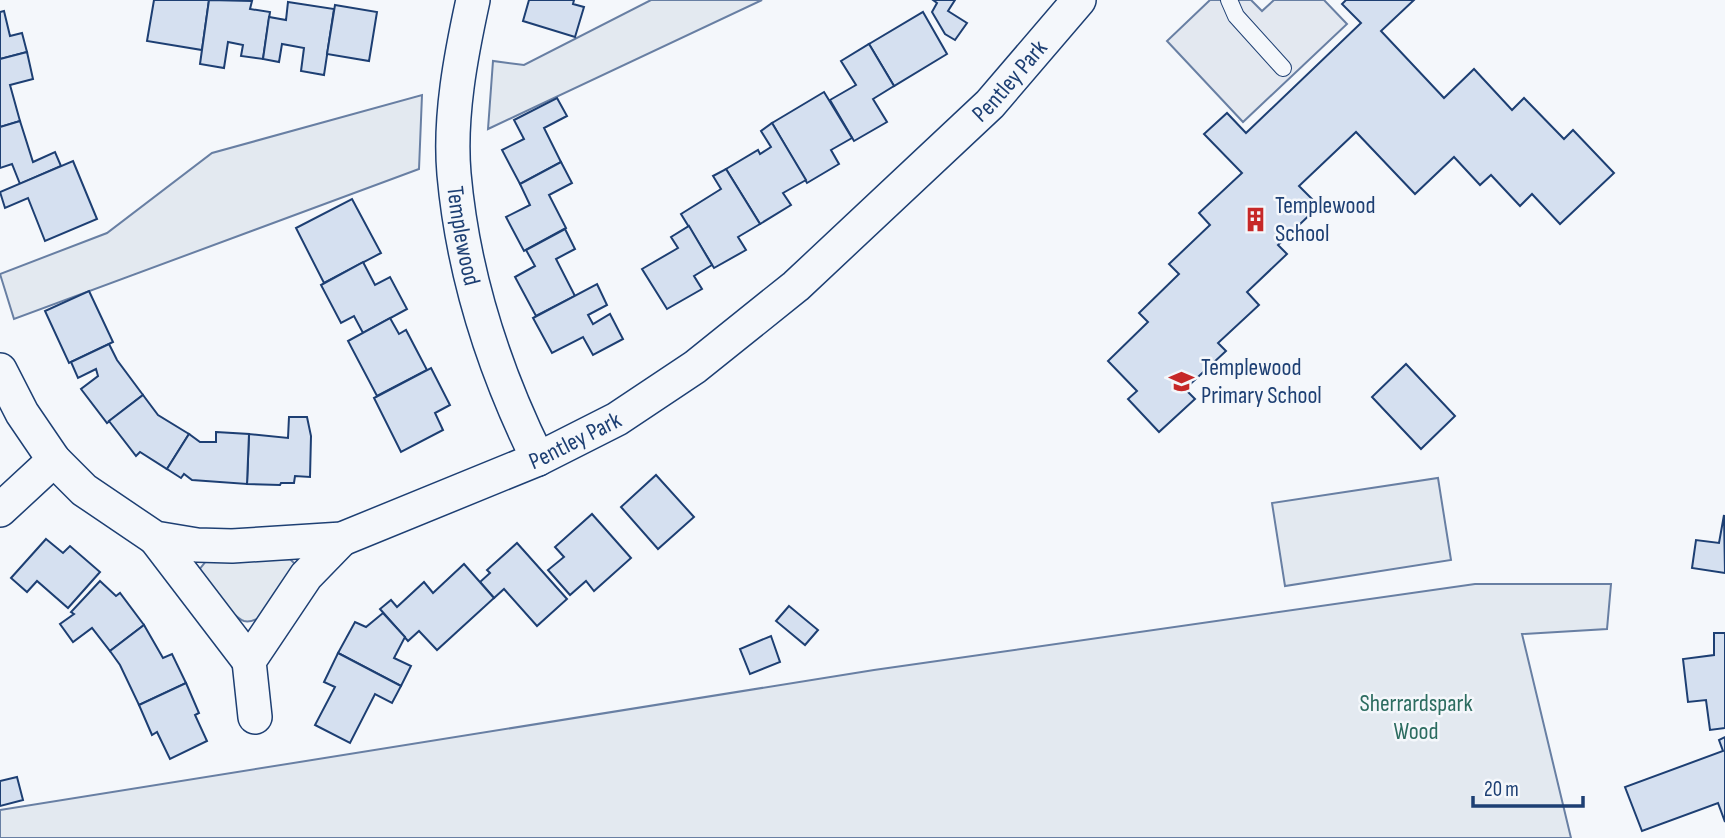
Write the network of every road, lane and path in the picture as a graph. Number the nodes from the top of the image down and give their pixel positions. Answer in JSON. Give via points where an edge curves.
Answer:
{"nodes":[{"id":1,"x":473,"y":0,"type":"edge"},
{"id":2,"x":1079,"y":0,"type":"edge"},
{"id":3,"x":1229,"y":0,"type":"edge"},
{"id":4,"x":1283,"y":68,"type":"dead end"},
{"id":5,"x":0,"y":370,"type":"edge"},
{"id":6,"x":538,"y":459,"type":"junction"},
{"id":7,"x":54,"y":460,"type":"junction"},
{"id":8,"x":0,"y":510,"type":"edge"},
{"id":9,"x":155,"y":538,"type":"junction"},
{"id":10,"x":342,"y":539,"type":"junction"},
{"id":11,"x":249,"y":661,"type":"junction"},
{"id":12,"x":254,"y":717,"type":"dead end"}],
"edges":[{"from":1,"to":6,"type":"street","name":"Templewood","via":[[456,107],[454,172],[459,212],[467,265],[496,365]]},
{"from":2,"to":6,"type":"street","name":"Pentley Park","via":[[990,104],[796,286],[695,367],[617,419]]},
{"from":3,"to":4,"type":"lane","via":[[1236,16]]},
{"from":5,"to":7,"type":"street","name":"Pentley Park"},
{"from":6,"to":10,"type":"street","name":"Pentley Park"},
{"from":7,"to":8,"type":"street"},
{"from":7,"to":9,"type":"street","name":"Pentley Park","via":[[84,490]]},
{"from":9,"to":10,"type":"street","name":"Pentley Park","via":[[232,546]]},
{"from":9,"to":11,"type":"street"},
{"from":10,"to":11,"type":"street","via":[[306,576]]},
{"from":11,"to":12,"type":"street"}]}
